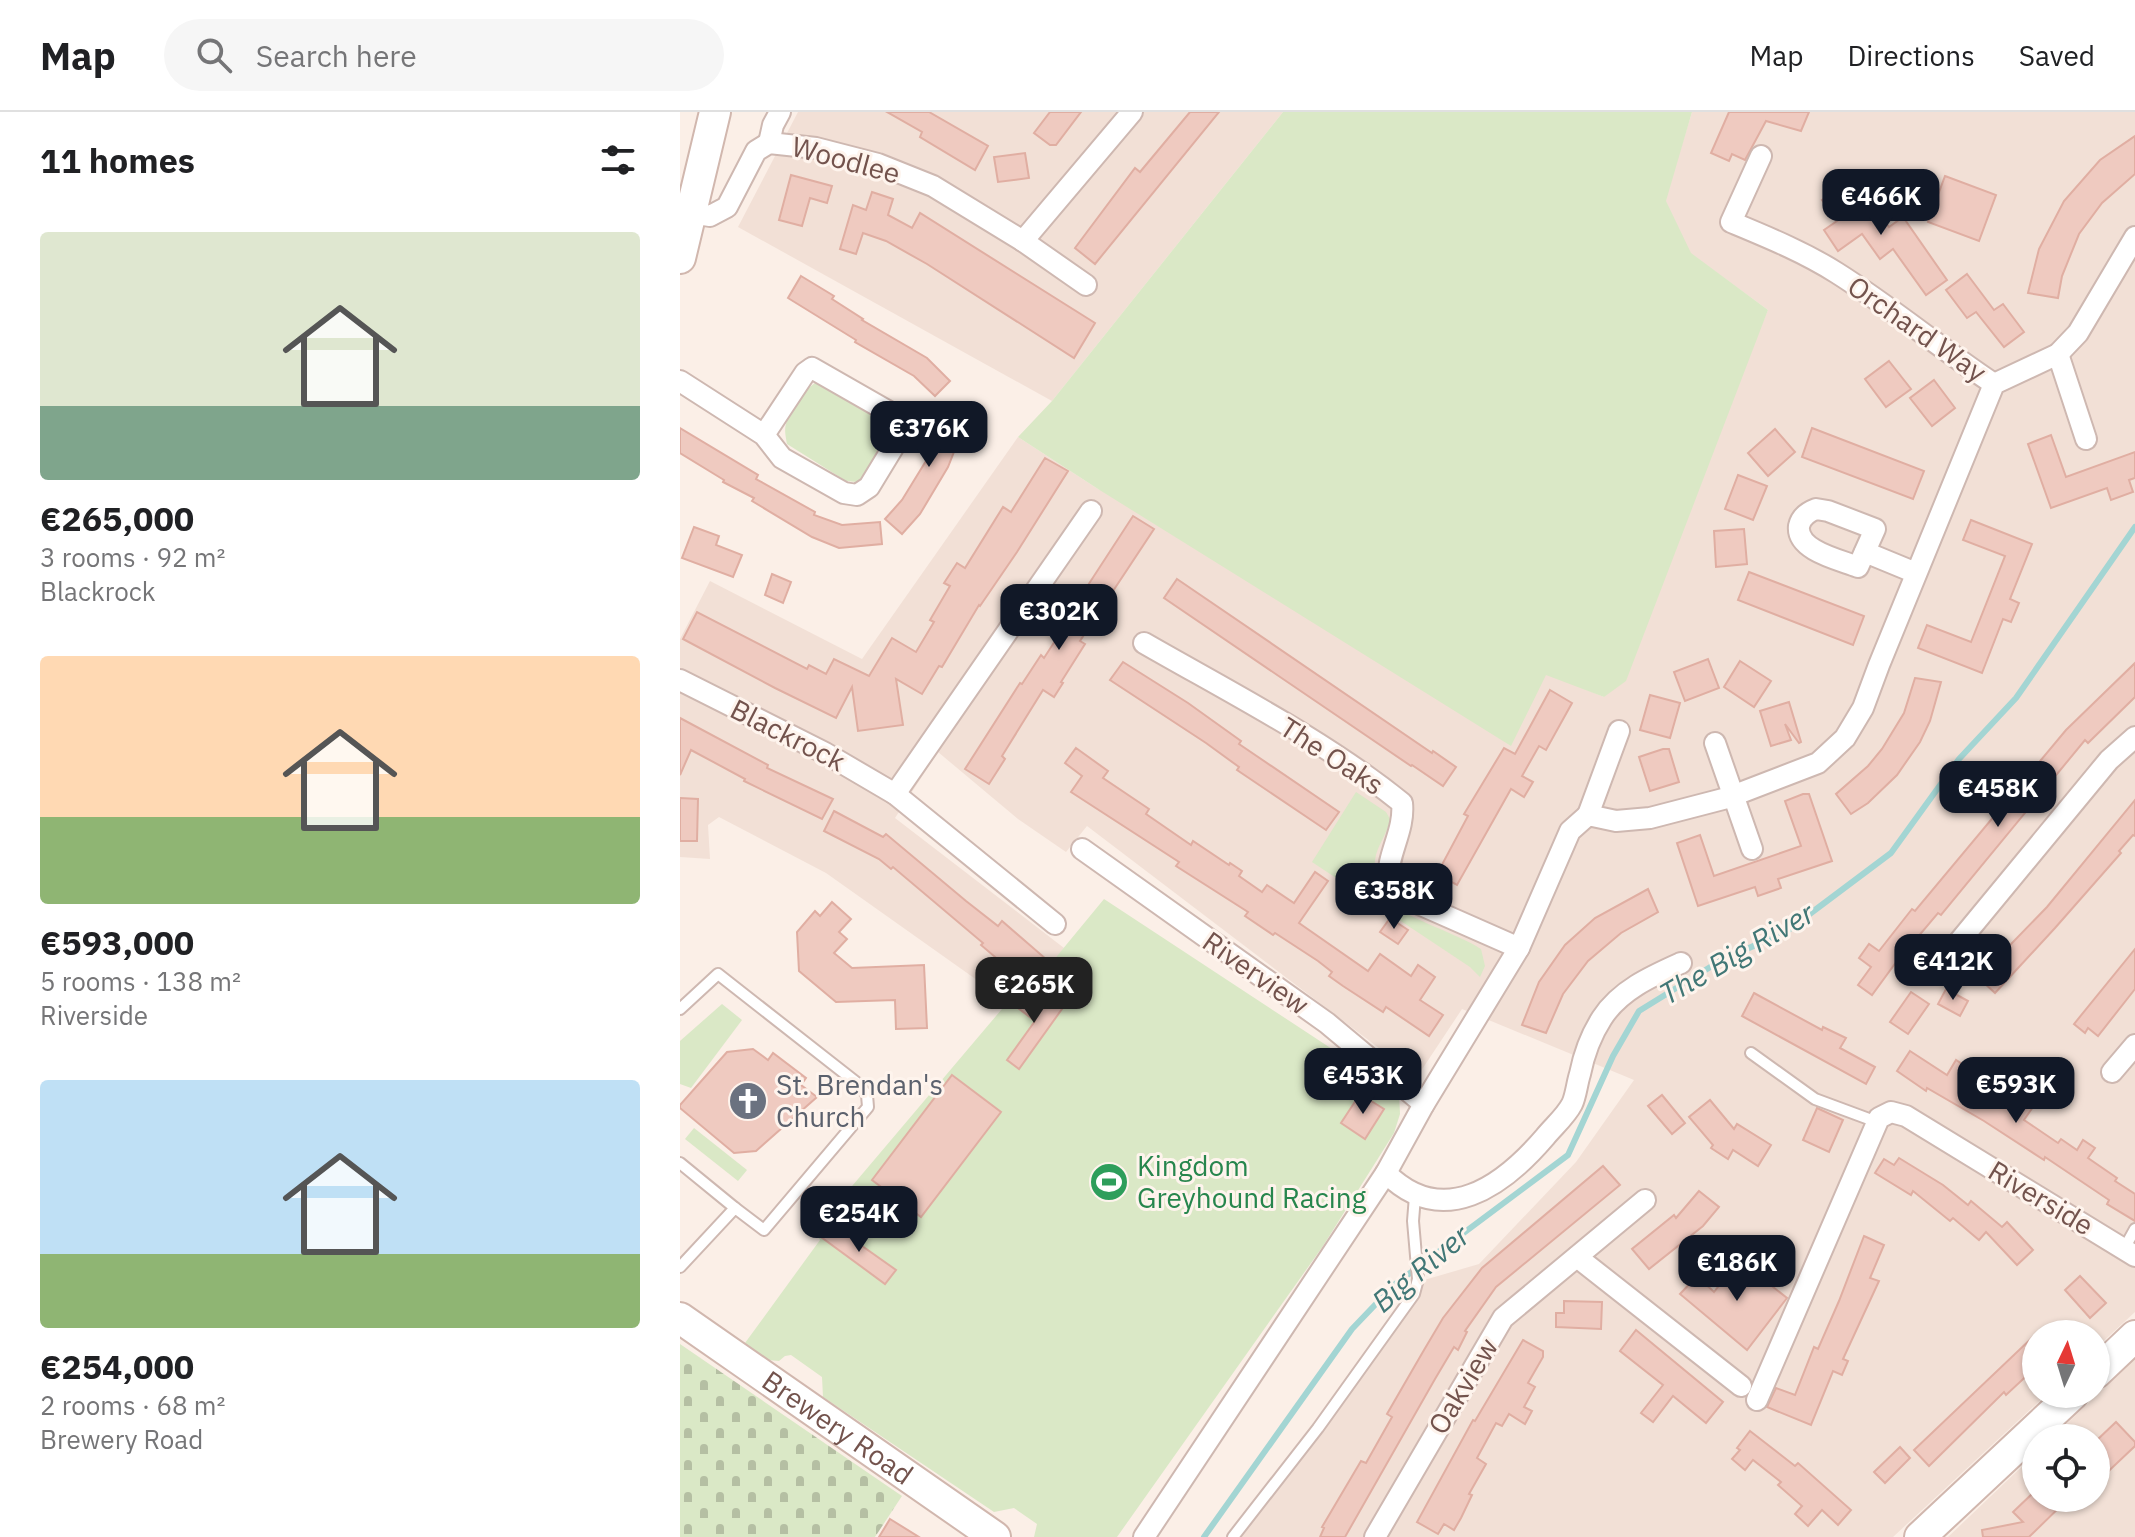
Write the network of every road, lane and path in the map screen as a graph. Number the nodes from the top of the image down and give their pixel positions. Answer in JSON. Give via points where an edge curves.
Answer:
{"nodes":[{"id":1,"x":715,"y":112,"type":"edge"},
{"id":2,"x":780,"y":112,"type":"edge"},
{"id":3,"x":1132,"y":112,"type":"edge"},
{"id":4,"x":769,"y":143,"type":"junction"},
{"id":5,"x":1761,"y":156,"type":"dead end"},
{"id":6,"x":691,"y":213,"type":"junction"},
{"id":7,"x":2135,"y":237,"type":"edge"},
{"id":8,"x":1023,"y":241,"type":"junction"},
{"id":9,"x":680,"y":258,"type":"edge"},
{"id":10,"x":1086,"y":285,"type":"dead end"},
{"id":11,"x":2058,"y":354,"type":"junction"},
{"id":12,"x":680,"y":381,"type":"edge"},
{"id":13,"x":1994,"y":384,"type":"junction"},
{"id":14,"x":764,"y":435,"type":"junction"},
{"id":15,"x":2086,"y":439,"type":"dead end"},
{"id":16,"x":1091,"y":511,"type":"dead end"},
{"id":17,"x":1865,"y":552,"type":"dead end"},
{"id":18,"x":1916,"y":573,"type":"junction"},
{"id":19,"x":1144,"y":643,"type":"dead end"},
{"id":20,"x":680,"y":680,"type":"edge"},
{"id":21,"x":1619,"y":731,"type":"dead end"},
{"id":22,"x":2135,"y":737,"type":"edge"},
{"id":23,"x":1715,"y":743,"type":"dead end"},
{"id":24,"x":895,"y":794,"type":"junction"},
{"id":25,"x":1734,"y":795,"type":"junction"},
{"id":26,"x":1588,"y":815,"type":"junction"},
{"id":27,"x":1082,"y":849,"type":"dead end"},
{"id":28,"x":1752,"y":849,"type":"dead end"},
{"id":29,"x":1055,"y":924,"type":"dead end"},
{"id":30,"x":1519,"y":948,"type":"junction"},
{"id":31,"x":1681,"y":963,"type":"dead end"},
{"id":32,"x":1939,"y":966,"type":"dead end"},
{"id":33,"x":680,"y":1009,"type":"edge"},
{"id":34,"x":2135,"y":1045,"type":"edge"},
{"id":35,"x":1751,"y":1053,"type":"dead end"},
{"id":36,"x":2112,"y":1072,"type":"dead end"},
{"id":37,"x":1424,"y":1104,"type":"junction"},
{"id":38,"x":1877,"y":1122,"type":"junction"},
{"id":39,"x":680,"y":1163,"type":"edge"},
{"id":40,"x":1386,"y":1173,"type":"junction"},
{"id":41,"x":1415,"y":1196,"type":"junction"},
{"id":42,"x":1645,"y":1200,"type":"dead end"},
{"id":43,"x":735,"y":1208,"type":"junction"},
{"id":44,"x":2135,"y":1229,"type":"edge"},
{"id":45,"x":2129,"y":1252,"type":"edge"},
{"id":46,"x":1577,"y":1257,"type":"junction"},
{"id":47,"x":680,"y":1266,"type":"edge"},
{"id":48,"x":680,"y":1318,"type":"edge"},
{"id":49,"x":2135,"y":1336,"type":"edge"},
{"id":50,"x":2110,"y":1360,"type":"edge"},
{"id":51,"x":1741,"y":1386,"type":"dead end"},
{"id":52,"x":1757,"y":1400,"type":"dead end"},
{"id":53,"x":2058,"y":1408,"type":"edge"},
{"id":54,"x":995,"y":1537,"type":"edge"},
{"id":55,"x":1144,"y":1537,"type":"edge"},
{"id":56,"x":1233,"y":1537,"type":"edge"},
{"id":57,"x":1375,"y":1537,"type":"edge"},
{"id":58,"x":1920,"y":1537,"type":"edge"}],
"edges":[{"from":1,"to":6,"type":"main road"},
{"from":2,"to":4,"type":"street"},
{"from":3,"to":8,"type":"street"},
{"from":4,"to":6,"type":"street","name":"Woodlee","via":[[756,151],[727,207],[710,216]]},
{"from":4,"to":8,"type":"street","name":"Woodlee","via":[[878,164],[933,186]]},
{"from":5,"to":13,"type":"street","name":"Orchard Way","via":[[1731,222],[1837,273]]},
{"from":6,"to":9,"type":"main road"},
{"from":7,"to":11,"type":"street","via":[[2078,333]]},
{"from":8,"to":10,"type":"street","name":"Woodlee"},
{"from":11,"to":13,"type":"street"},
{"from":11,"to":15,"type":"street"},
{"from":12,"to":14,"type":"street"},
{"from":13,"to":18,"type":"street"},
{"from":14,"to":14,"type":"street","via":[[782,458],[857,495],[869,487],[900,436],[900,425],[896,416],[812,368]]},
{"from":16,"to":24,"type":"street"},
{"from":17,"to":18,"type":"street"},
{"from":18,"to":25,"type":"street","via":[[1863,708],[1845,738],[1818,763]]},
{"from":19,"to":30,"type":"street","name":"The Oaks","via":[[1380,785],[1402,803],[1404,820],[1387,864],[1388,882],[1401,896]]},
{"from":20,"to":24,"type":"street","name":"Blackrock"},
{"from":21,"to":26,"type":"street"},
{"from":22,"to":32,"type":"street","via":[[2109,760]]},
{"from":23,"to":25,"type":"street"},
{"from":24,"to":29,"type":"street","name":"Blackrock"},
{"from":25,"to":26,"type":"street","via":[[1650,818],[1616,821]]},
{"from":25,"to":28,"type":"street"},
{"from":26,"to":30,"type":"street","via":[[1570,831]]},
{"from":27,"to":37,"type":"street","name":"Riverview","via":[[1327,1023]]},
{"from":30,"to":37,"type":"street"},
{"from":31,"to":41,"type":"street","via":[[1636,985],[1604,1016],[1585,1052],[1572,1104],[1523,1163],[1484,1190],[1450,1200]]},
{"from":33,"to":43,"type":"lane","via":[[718,974],[867,1095],[868,1107],[764,1230]]},
{"from":34,"to":36,"type":"street"},
{"from":35,"to":38,"type":"lane","via":[[1815,1099]]},
{"from":37,"to":40,"type":"street"},
{"from":38,"to":45,"type":"street","name":"Riverside","via":[[1891,1112],[1906,1116]]},
{"from":38,"to":52,"type":"street"},
{"from":39,"to":43,"type":"lane"},
{"from":40,"to":41,"type":"street"},
{"from":40,"to":55,"type":"street"},
{"from":41,"to":56,"type":"lane","via":[[1414,1294]]},
{"from":42,"to":46,"type":"street","name":"Oakview"},
{"from":43,"to":47,"type":"lane"},
{"from":44,"to":45,"type":"lane"},
{"from":46,"to":51,"type":"street"},
{"from":46,"to":57,"type":"street","name":"Oakview","via":[[1503,1318]]},
{"from":48,"to":54,"type":"main road","name":"Brewery Road"},
{"from":49,"to":50,"type":"main road"},
{"from":53,"to":58,"type":"main road"}]}
